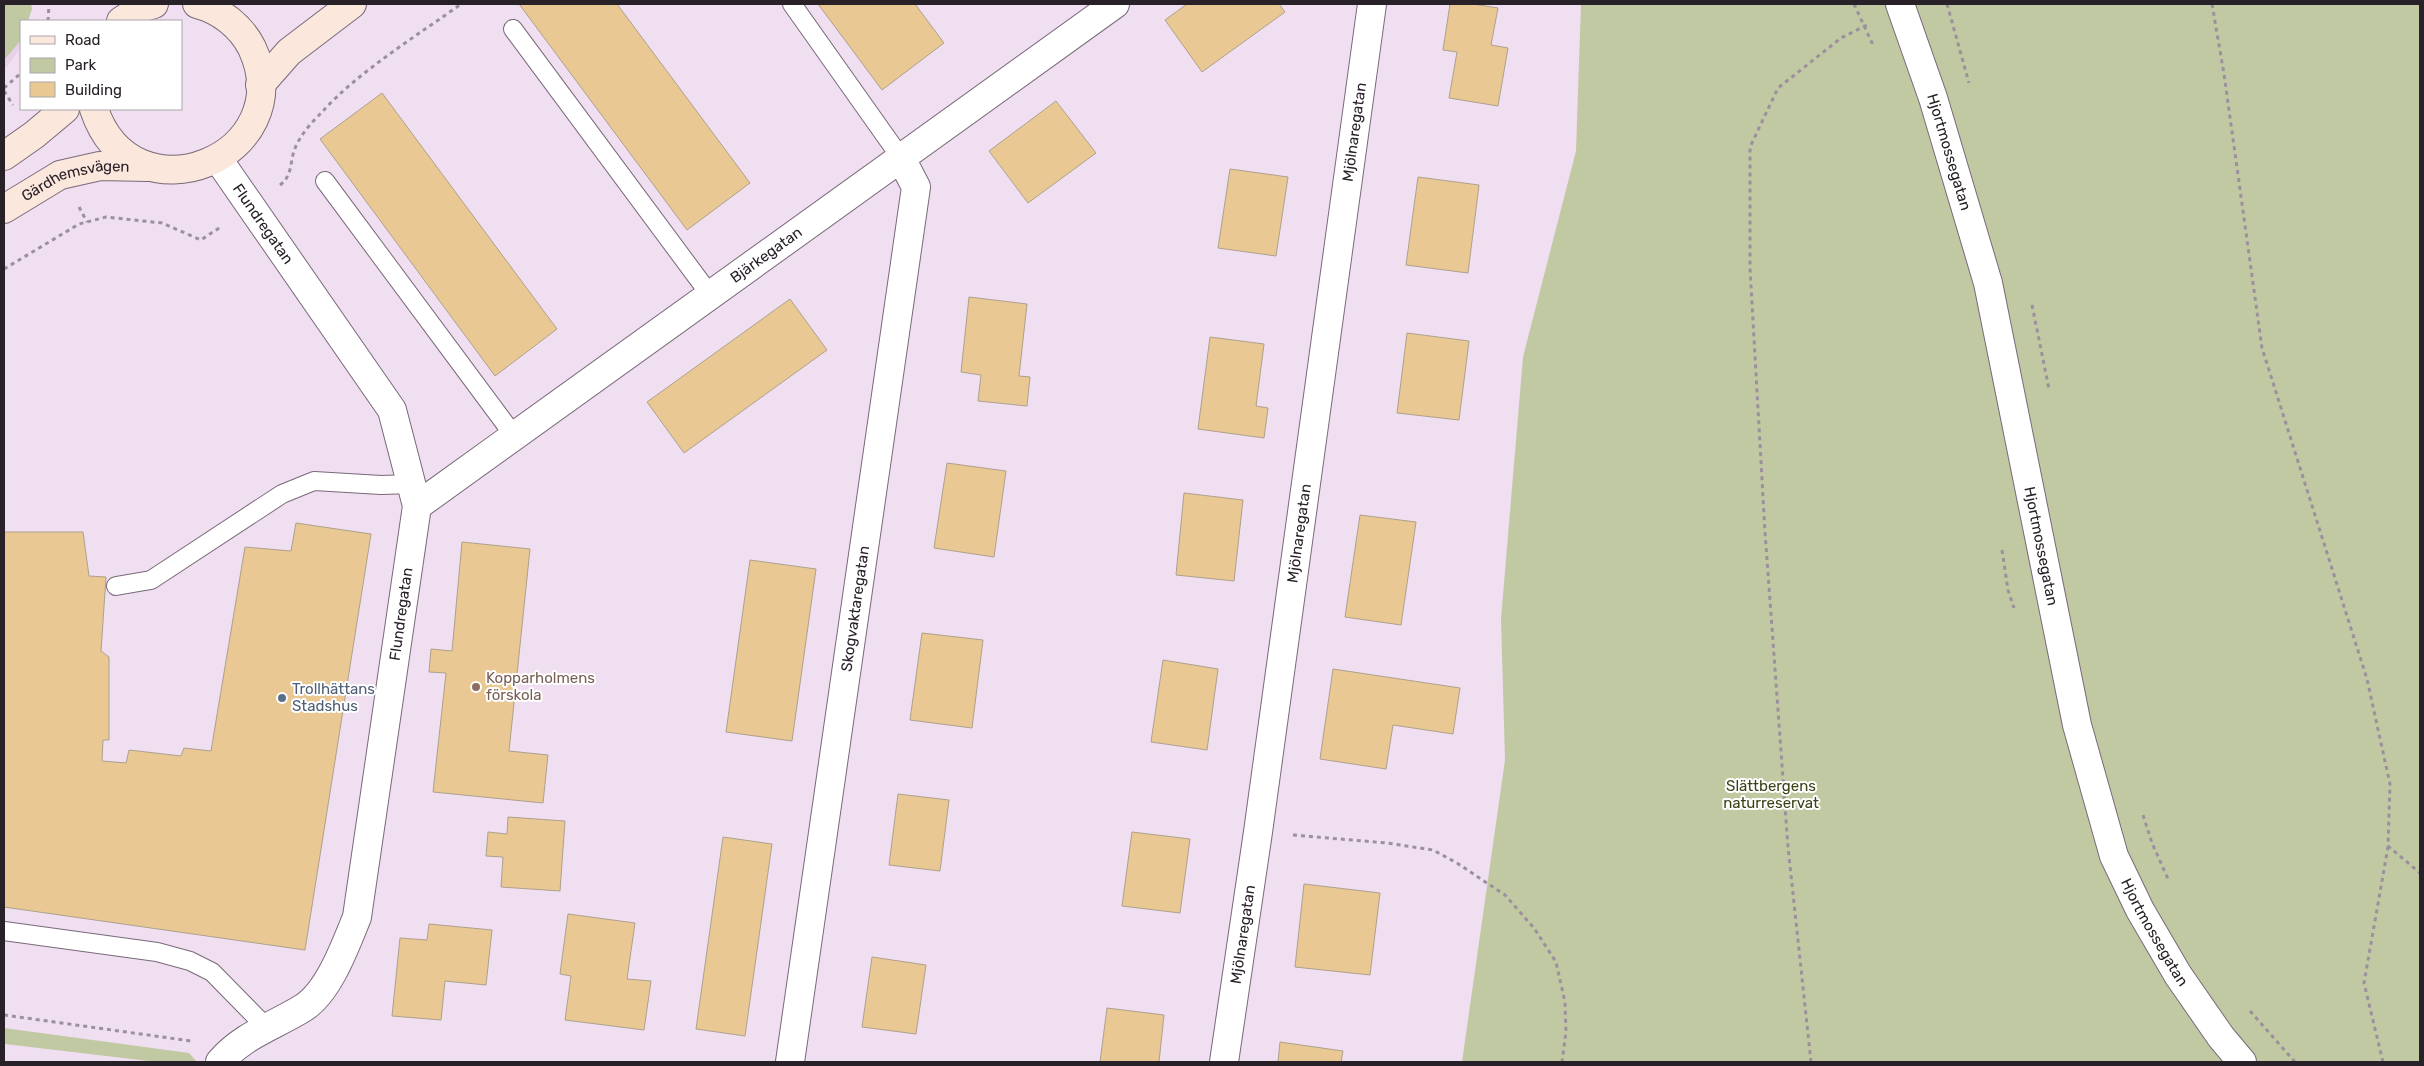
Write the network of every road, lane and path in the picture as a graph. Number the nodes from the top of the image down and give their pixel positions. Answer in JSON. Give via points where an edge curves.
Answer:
{"nodes":[{"id":1,"x":49,"y":4,"type":"edge"},
{"id":2,"x":154,"y":4,"type":"edge"},
{"id":3,"x":352,"y":4,"type":"edge"},
{"id":4,"x":792,"y":4,"type":"edge"},
{"id":5,"x":1372,"y":4,"type":"edge"},
{"id":6,"x":1947,"y":4,"type":"edge"},
{"id":7,"x":2212,"y":4,"type":"edge"},
{"id":8,"x":220,"y":7,"type":"edge"},
{"id":9,"x":1100,"y":8,"type":"edge"},
{"id":10,"x":1902,"y":9,"type":"edge"},
{"id":11,"x":123,"y":14,"type":"edge"},
{"id":12,"x":48,"y":20,"type":"edge"},
{"id":13,"x":513,"y":29,"type":"dead end"},
{"id":14,"x":20,"y":74,"type":"edge"},
{"id":15,"x":260,"y":85,"type":"junction"},
{"id":16,"x":1970,"y":87,"type":"dead end"},
{"id":17,"x":4,"y":88,"type":"edge"},
{"id":18,"x":63,"y":110,"type":"edge"},
{"id":19,"x":94,"y":110,"type":"edge"},
{"id":20,"x":4,"y":156,"type":"edge"},
{"id":21,"x":901,"y":158,"type":"junction"},
{"id":22,"x":218,"y":159,"type":"junction"},
{"id":23,"x":151,"y":167,"type":"junction"},
{"id":24,"x":325,"y":181,"type":"dead end"},
{"id":25,"x":4,"y":209,"type":"edge"},
{"id":26,"x":711,"y":296,"type":"junction"},
{"id":27,"x":2030,"y":297,"type":"dead end"},
{"id":28,"x":2050,"y":394,"type":"dead end"},
{"id":29,"x":514,"y":437,"type":"junction"},
{"id":30,"x":415,"y":495,"type":"junction"},
{"id":31,"x":116,"y":586,"type":"dead end"},
{"id":32,"x":2140,"y":806,"type":"dead end"},
{"id":33,"x":1258,"y":832,"type":"junction"},
{"id":34,"x":2388,"y":846,"type":"junction"},
{"id":35,"x":2420,"y":873,"type":"edge"},
{"id":36,"x":2171,"y":885,"type":"dead end"},
{"id":37,"x":4,"y":931,"type":"edge"},
{"id":38,"x":2244,"y":1003,"type":"dead end"},
{"id":39,"x":4,"y":1015,"type":"edge"},
{"id":40,"x":266,"y":1027,"type":"junction"},
{"id":41,"x":220,"y":1062,"type":"edge"},
{"id":42,"x":790,"y":1062,"type":"edge"},
{"id":43,"x":1224,"y":1062,"type":"edge"},
{"id":44,"x":1562,"y":1062,"type":"edge"},
{"id":45,"x":1811,"y":1062,"type":"edge"},
{"id":46,"x":2242,"y":1062,"type":"edge"},
{"id":47,"x":2295,"y":1062,"type":"edge"},
{"id":48,"x":2383,"y":1062,"type":"edge"}],
"edges":[{"from":1,"to":12,"type":"path"},
{"from":2,"to":11,"type":"main road"},
{"from":3,"to":15,"type":"main road","via":[[289,52]]},
{"from":4,"to":21,"type":"lane"},
{"from":5,"to":33,"type":"street","name":"Mjölnaregatan"},
{"from":6,"to":16,"type":"path"},
{"from":7,"to":34,"type":"path","via":[[2262,348],[2367,679],[2390,784]]},
{"from":8,"to":15,"type":"main road","name":"Gärdhemsvägen","via":[[250,44],[258,64]]},
{"from":9,"to":21,"type":"street","name":"Bjärkegatan"},
{"from":10,"to":45,"type":"path","via":[[1841,38],[1778,88],[1750,147],[1750,268],[1765,532],[1788,847]]},
{"from":10,"to":46,"type":"street","name":"Hjortmossegatan","via":[[1933,98],[1988,283],[2077,725],[2114,856],[2140,910],[2178,975]]},
{"from":13,"to":26,"type":"lane"},
{"from":14,"to":17,"type":"path"},
{"from":15,"to":22,"type":"main road","name":"Gärdhemsvägen","via":[[256,114],[250,128]]},
{"from":18,"to":20,"type":"main road"},
{"from":19,"to":23,"type":"main road","name":"Gärdhemsvägen","via":[[115,146]]},
{"from":21,"to":26,"type":"street","name":"Bjärkegatan"},
{"from":21,"to":42,"type":"street","name":"Skogvaktaregatan","via":[[916,187]]},
{"from":22,"to":23,"type":"main road","name":"Gärdhemsvägen","via":[[186,170]]},
{"from":22,"to":30,"type":"street","name":"Flundregatan","via":[[392,410]]},
{"from":23,"to":25,"type":"main road","name":"Gärdhemsvägen","via":[[100,166],[60,175]]},
{"from":24,"to":29,"type":"lane"},
{"from":26,"to":29,"type":"street","name":"Bjärkegatan"},
{"from":27,"to":28,"type":"path"},
{"from":29,"to":30,"type":"street","name":"Bjärkegatan"},
{"from":30,"to":31,"type":"lane","via":[[381,485],[314,480],[282,494],[151,580]]},
{"from":30,"to":40,"type":"street","name":"Flundregatan","via":[[357,917],[342,956],[325,984],[305,1007]]},
{"from":32,"to":36,"type":"path"},
{"from":33,"to":43,"type":"street","name":"Mjölnaregatan"},
{"from":33,"to":44,"type":"path","via":[[1433,850],[1505,895],[1534,928],[1556,962],[1565,1002]]},
{"from":34,"to":35,"type":"path"},
{"from":34,"to":48,"type":"path","via":[[2364,982]]},
{"from":37,"to":40,"type":"lane","via":[[157,952],[190,961],[212,972]]},
{"from":38,"to":47,"type":"path"},
{"from":39,"to":41,"type":"path","via":[[191,1042]]},
{"from":40,"to":41,"type":"street","name":"Flundregatan","via":[[240,1042]]}]}
